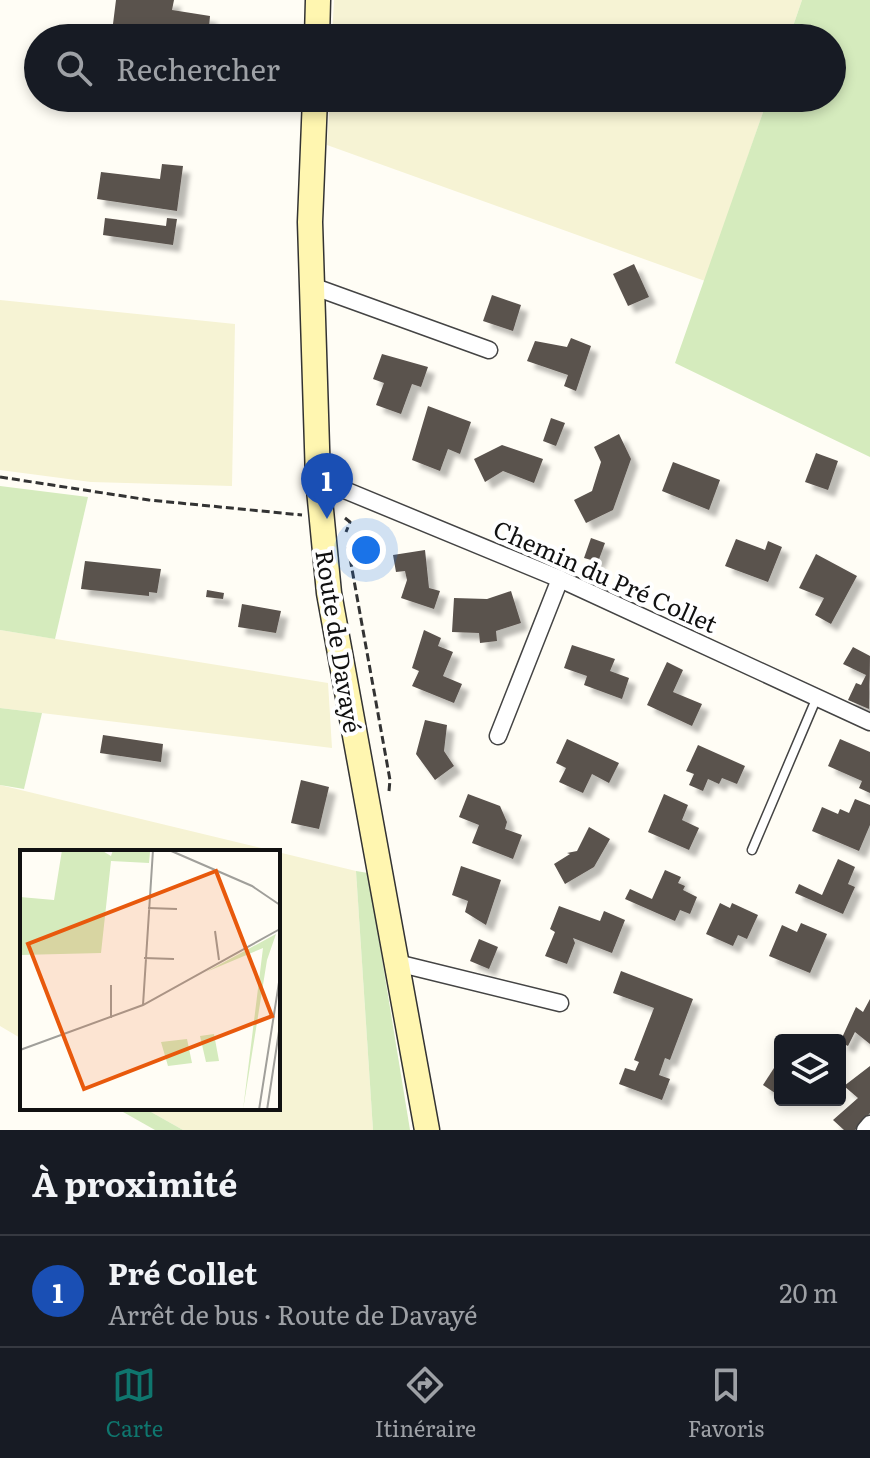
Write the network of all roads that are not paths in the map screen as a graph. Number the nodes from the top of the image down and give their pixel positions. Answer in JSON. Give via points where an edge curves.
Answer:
{"nodes":[{"id":1,"x":318,"y":0,"type":"edge"},
{"id":2,"x":317,"y":24,"type":"edge"},
{"id":3,"x":314,"y":112,"type":"edge"},
{"id":4,"x":312,"y":286,"type":"junction"},
{"id":5,"x":489,"y":350,"type":"dead end"},
{"id":6,"x":318,"y":479,"type":"junction"},
{"id":7,"x":560,"y":579,"type":"junction"},
{"id":8,"x":817,"y":697,"type":"junction"},
{"id":9,"x":870,"y":722,"type":"edge"},
{"id":10,"x":498,"y":736,"type":"dead end"},
{"id":11,"x":752,"y":850,"type":"dead end"},
{"id":12,"x":397,"y":963,"type":"junction"},
{"id":13,"x":560,"y":1003,"type":"dead end"},
{"id":14,"x":870,"y":1124,"type":"edge"},
{"id":15,"x":427,"y":1130,"type":"edge"},
{"id":16,"x":865,"y":1130,"type":"edge"}],
"edges":[{"from":1,"to":2,"type":"street"},
{"from":3,"to":4,"type":"street","name":"Route de Davayé"},
{"from":4,"to":5,"type":"street"},
{"from":4,"to":6,"type":"street","name":"Route de Davayé"},
{"from":6,"to":7,"type":"street","name":"Chemin du Pré Collet"},
{"from":6,"to":12,"type":"street","name":"Route de Davayé","via":[[334,518],[329,593]]},
{"from":7,"to":8,"type":"street","name":"Chemin du Pré Collet"},
{"from":7,"to":10,"type":"street"},
{"from":8,"to":9,"type":"street","name":"Chemin du Pré Collet"},
{"from":8,"to":11,"type":"lane"},
{"from":12,"to":13,"type":"street"},
{"from":12,"to":15,"type":"street","name":"Route de Davayé"},
{"from":14,"to":16,"type":"street"}]}
